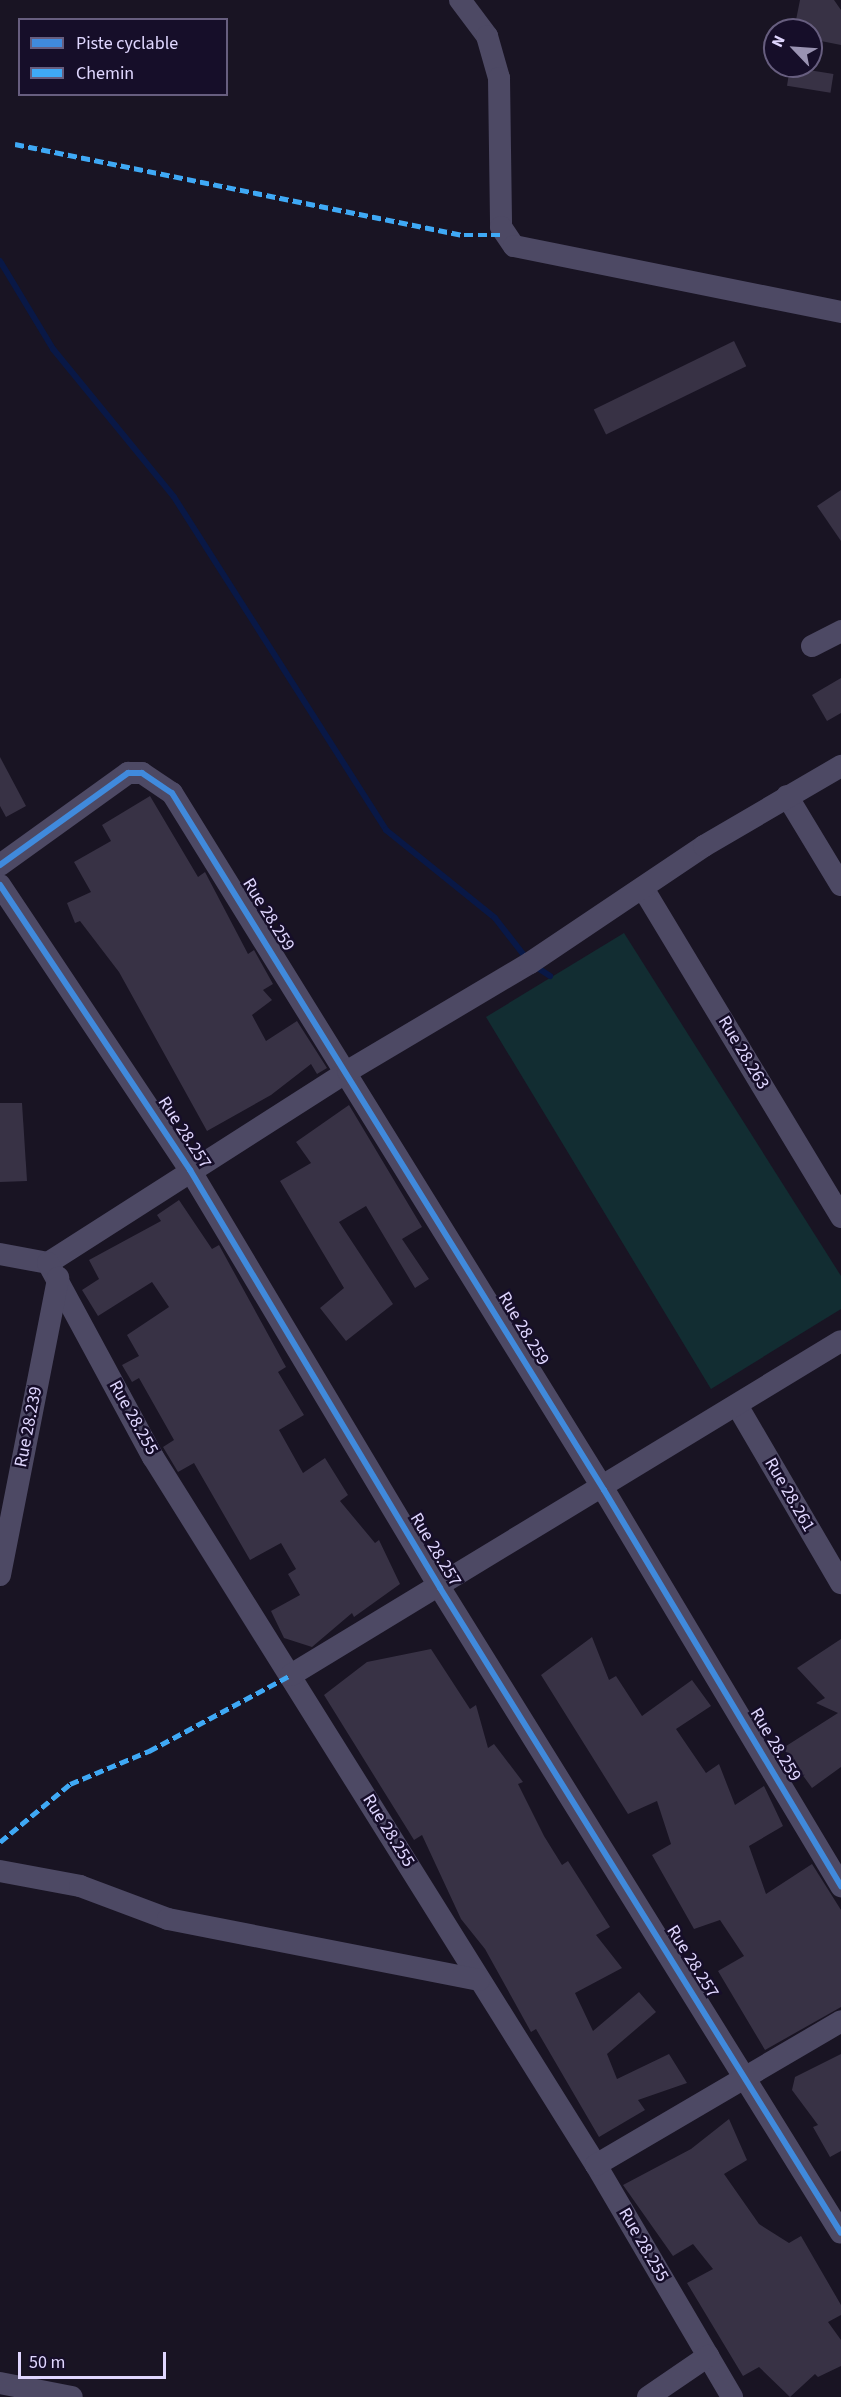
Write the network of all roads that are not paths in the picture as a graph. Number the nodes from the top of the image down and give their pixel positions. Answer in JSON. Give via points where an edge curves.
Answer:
{"nodes":[{"id":1,"x":460,"y":0,"type":"edge"},
{"id":2,"x":841,"y":312,"type":"edge"},
{"id":3,"x":841,"y":632,"type":"edge"},
{"id":4,"x":812,"y":646,"type":"dead end"},
{"id":5,"x":841,"y":766,"type":"edge"},
{"id":6,"x":787,"y":796,"type":"junction"},
{"id":7,"x":0,"y":865,"type":"edge"},
{"id":8,"x":0,"y":885,"type":"edge"},
{"id":9,"x":841,"y":885,"type":"edge"},
{"id":10,"x":645,"y":890,"type":"junction"},
{"id":11,"x":348,"y":1071,"type":"junction"},
{"id":12,"x":190,"y":1170,"type":"junction"},
{"id":13,"x":841,"y":1217,"type":"edge"},
{"id":14,"x":0,"y":1254,"type":"edge"},
{"id":15,"x":53,"y":1271,"type":"junction"},
{"id":16,"x":841,"y":1341,"type":"edge"},
{"id":17,"x":738,"y":1407,"type":"junction"},
{"id":18,"x":604,"y":1490,"type":"junction"},
{"id":19,"x":0,"y":1575,"type":"edge"},
{"id":20,"x":841,"y":1583,"type":"edge"},
{"id":21,"x":440,"y":1588,"type":"junction"},
{"id":22,"x":291,"y":1676,"type":"junction"},
{"id":23,"x":0,"y":1871,"type":"edge"},
{"id":24,"x":841,"y":1886,"type":"edge"},
{"id":25,"x":479,"y":1980,"type":"junction"},
{"id":26,"x":841,"y":2020,"type":"edge"},
{"id":27,"x":748,"y":2078,"type":"junction"},
{"id":28,"x":596,"y":2165,"type":"junction"},
{"id":29,"x":841,"y":2233,"type":"edge"},
{"id":30,"x":708,"y":2356,"type":"junction"},
{"id":31,"x":0,"y":2383,"type":"edge"},
{"id":32,"x":72,"y":2397,"type":"edge"},
{"id":33,"x":648,"y":2397,"type":"edge"},
{"id":34,"x":732,"y":2397,"type":"edge"}],
"edges":[{"from":1,"to":2,"type":"street","via":[[487,36],[499,78],[501,227],[514,246]]},
{"from":3,"to":4,"type":"street"},
{"from":5,"to":6,"type":"street"},
{"from":6,"to":9,"type":"street"},
{"from":6,"to":10,"type":"street"},
{"from":7,"to":11,"type":"street","name":"Rue 28.259","via":[[128,773],[142,773],[172,793]]},
{"from":8,"to":12,"type":"street","name":"Rue 28.257"},
{"from":10,"to":11,"type":"street"},
{"from":10,"to":13,"type":"street","name":"Rue 28.263"},
{"from":11,"to":12,"type":"street"},
{"from":11,"to":18,"type":"street","name":"Rue 28.259"},
{"from":12,"to":15,"type":"street"},
{"from":12,"to":21,"type":"street","name":"Rue 28.257"},
{"from":14,"to":15,"type":"street"},
{"from":15,"to":19,"type":"street","name":"Rue 28.239"},
{"from":15,"to":22,"type":"street","name":"Rue 28.255","via":[[153,1457]]},
{"from":16,"to":17,"type":"street"},
{"from":17,"to":18,"type":"street"},
{"from":17,"to":20,"type":"street","name":"Rue 28.261"},
{"from":18,"to":21,"type":"street"},
{"from":18,"to":24,"type":"street","name":"Rue 28.259"},
{"from":21,"to":22,"type":"street"},
{"from":21,"to":27,"type":"street","name":"Rue 28.257"},
{"from":22,"to":25,"type":"street","name":"Rue 28.255"},
{"from":23,"to":25,"type":"street","via":[[80,1886],[168,1919]]},
{"from":25,"to":28,"type":"street","name":"Rue 28.255"},
{"from":26,"to":27,"type":"street"},
{"from":27,"to":28,"type":"street"},
{"from":27,"to":29,"type":"street","name":"Rue 28.257"},
{"from":28,"to":30,"type":"street","name":"Rue 28.255"},
{"from":30,"to":33,"type":"street"},
{"from":30,"to":34,"type":"street","name":"Rue 28.255"},
{"from":31,"to":32,"type":"street"}]}
